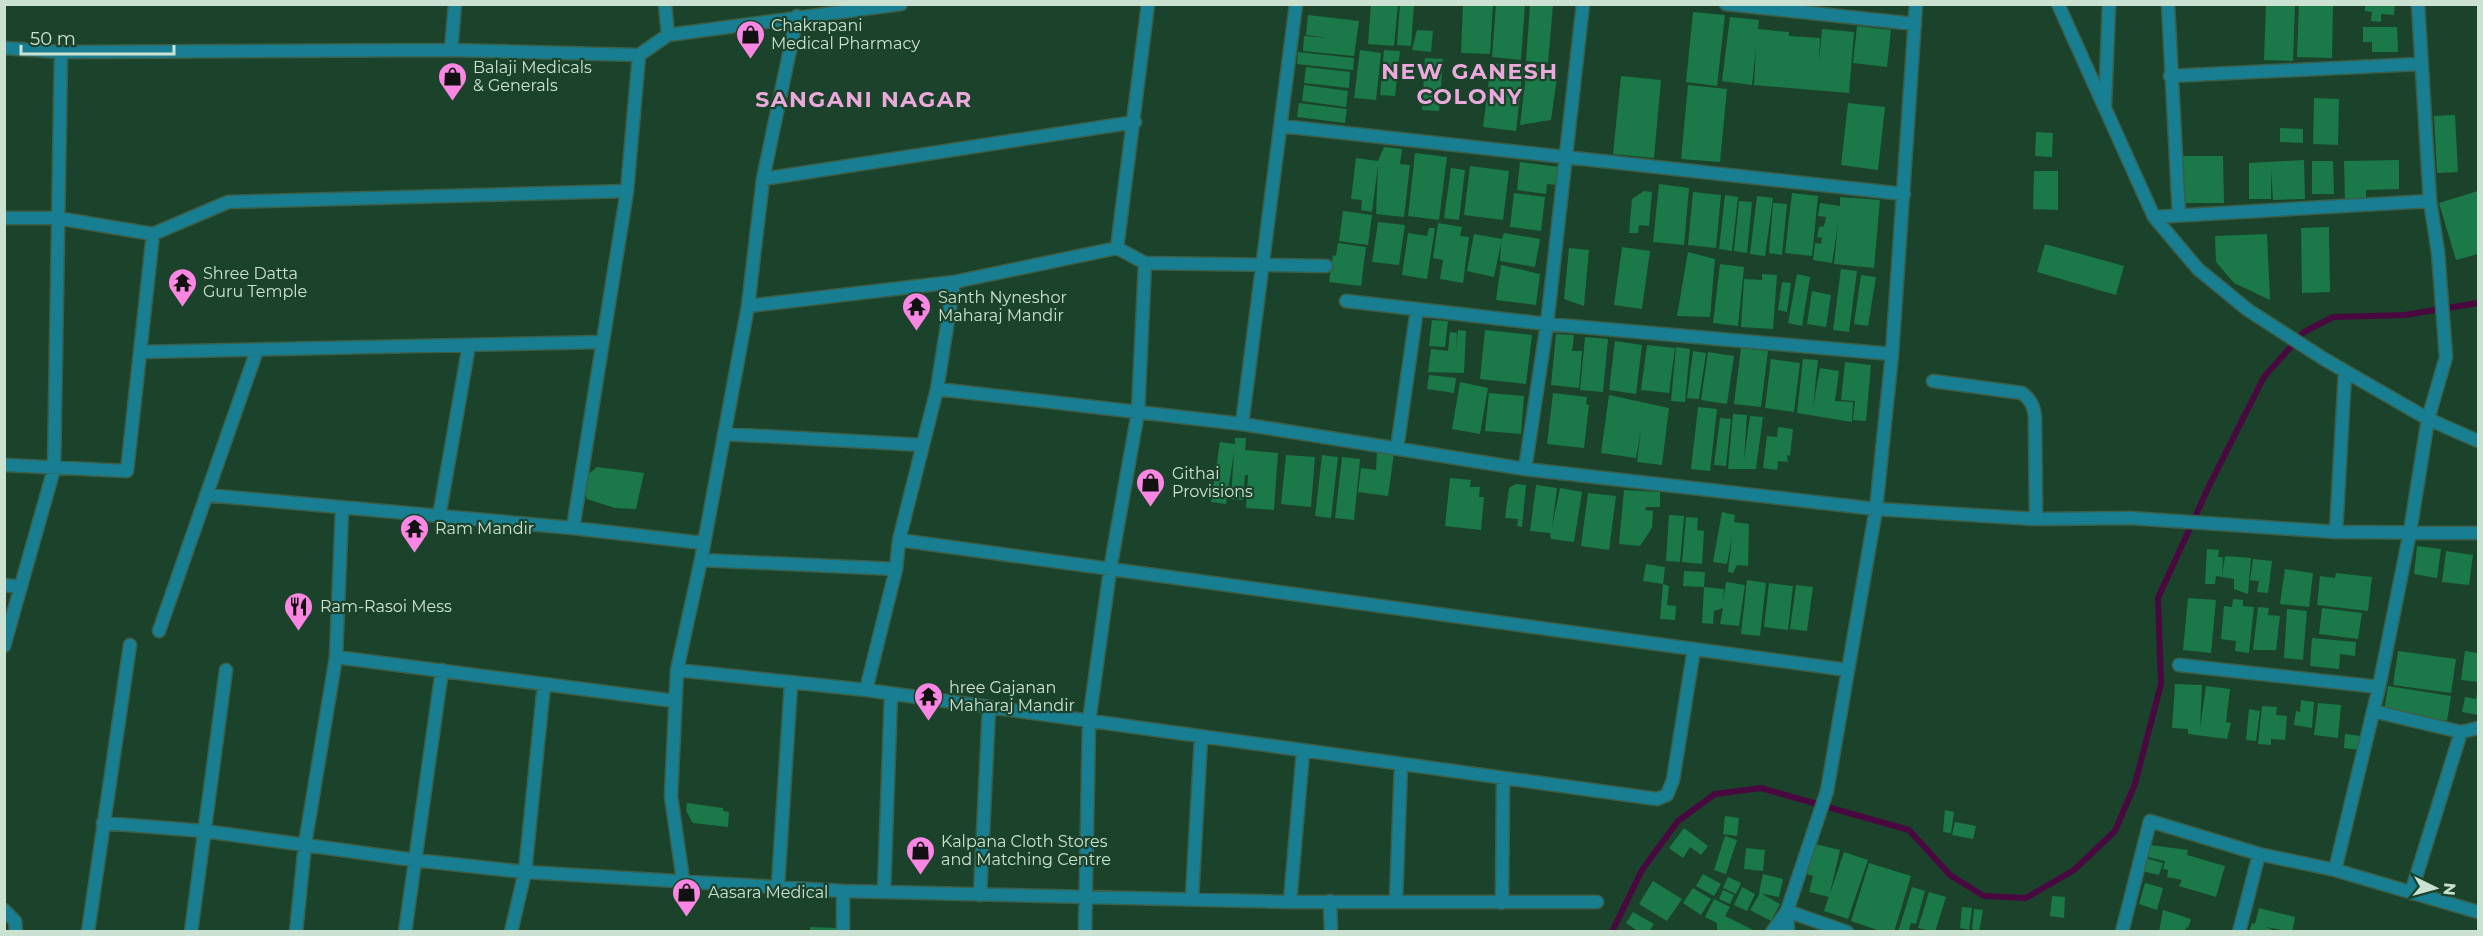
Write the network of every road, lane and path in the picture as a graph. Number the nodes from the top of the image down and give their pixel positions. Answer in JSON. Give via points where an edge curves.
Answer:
{"nodes":[{"id":1,"x":455,"y":4,"type":"edge"},
{"id":2,"x":664,"y":4,"type":"edge"},
{"id":3,"x":901,"y":4,"type":"edge"},
{"id":4,"x":1148,"y":4,"type":"edge"},
{"id":5,"x":1296,"y":4,"type":"edge"},
{"id":6,"x":1582,"y":4,"type":"edge"},
{"id":7,"x":1726,"y":4,"type":"edge"},
{"id":8,"x":1916,"y":4,"type":"edge"},
{"id":9,"x":2058,"y":4,"type":"edge"},
{"id":10,"x":2109,"y":4,"type":"edge"},
{"id":11,"x":2168,"y":4,"type":"edge"},
{"id":12,"x":2418,"y":4,"type":"edge"},
{"id":13,"x":1749,"y":5,"type":"edge"},
{"id":14,"x":797,"y":16,"type":"junction"},
{"id":15,"x":1915,"y":24,"type":"junction"},
{"id":16,"x":668,"y":35,"type":"junction"},
{"id":17,"x":4,"y":48,"type":"edge"},
{"id":18,"x":452,"y":50,"type":"junction"},
{"id":19,"x":62,"y":52,"type":"junction"},
{"id":20,"x":639,"y":55,"type":"junction"},
{"id":21,"x":2420,"y":64,"type":"junction"},
{"id":22,"x":2170,"y":76,"type":"junction"},
{"id":23,"x":2105,"y":110,"type":"junction"},
{"id":24,"x":1135,"y":122,"type":"junction"},
{"id":25,"x":1281,"y":126,"type":"junction"},
{"id":26,"x":1567,"y":159,"type":"junction"},
{"id":27,"x":763,"y":178,"type":"junction"},
{"id":28,"x":627,"y":191,"type":"junction"},
{"id":29,"x":1904,"y":194,"type":"junction"},
{"id":30,"x":2430,"y":201,"type":"junction"},
{"id":31,"x":2178,"y":215,"type":"junction"},
{"id":32,"x":2154,"y":217,"type":"junction"},
{"id":33,"x":4,"y":218,"type":"edge"},
{"id":34,"x":57,"y":218,"type":"junction"},
{"id":35,"x":153,"y":234,"type":"junction"},
{"id":36,"x":1117,"y":248,"type":"junction"},
{"id":37,"x":1145,"y":263,"type":"junction"},
{"id":38,"x":1263,"y":264,"type":"junction"},
{"id":39,"x":1326,"y":266,"type":"dead end"},
{"id":40,"x":954,"y":282,"type":"junction"},
{"id":41,"x":1346,"y":301,"type":"dead end"},
{"id":42,"x":748,"y":306,"type":"junction"},
{"id":43,"x":1417,"y":309,"type":"junction"},
{"id":44,"x":1546,"y":324,"type":"junction"},
{"id":45,"x":602,"y":342,"type":"junction"},
{"id":46,"x":469,"y":345,"type":"junction"},
{"id":47,"x":257,"y":350,"type":"junction"},
{"id":48,"x":140,"y":352,"type":"junction"},
{"id":49,"x":1892,"y":354,"type":"junction"},
{"id":50,"x":2345,"y":372,"type":"junction"},
{"id":51,"x":1933,"y":381,"type":"dead end"},
{"id":52,"x":937,"y":389,"type":"junction"},
{"id":53,"x":1138,"y":412,"type":"junction"},
{"id":54,"x":2428,"y":418,"type":"junction"},
{"id":55,"x":1242,"y":424,"type":"junction"},
{"id":56,"x":724,"y":434,"type":"junction"},
{"id":57,"x":2478,"y":441,"type":"edge"},
{"id":58,"x":923,"y":445,"type":"junction"},
{"id":59,"x":1397,"y":448,"type":"junction"},
{"id":60,"x":4,"y":465,"type":"edge"},
{"id":61,"x":54,"y":469,"type":"junction"},
{"id":62,"x":1525,"y":469,"type":"junction"},
{"id":63,"x":206,"y":495,"type":"junction"},
{"id":64,"x":342,"y":509,"type":"junction"},
{"id":65,"x":1876,"y":509,"type":"junction"},
{"id":66,"x":440,"y":517,"type":"junction"},
{"id":67,"x":2036,"y":519,"type":"junction"},
{"id":68,"x":573,"y":528,"type":"junction"},
{"id":69,"x":2336,"y":532,"type":"junction"},
{"id":70,"x":2410,"y":532,"type":"junction"},
{"id":71,"x":2478,"y":533,"type":"edge"},
{"id":72,"x":900,"y":540,"type":"junction"},
{"id":73,"x":703,"y":543,"type":"junction"},
{"id":74,"x":701,"y":561,"type":"junction"},
{"id":75,"x":896,"y":569,"type":"junction"},
{"id":76,"x":1110,"y":570,"type":"junction"},
{"id":77,"x":4,"y":585,"type":"edge"},
{"id":78,"x":21,"y":587,"type":"junction"},
{"id":79,"x":159,"y":631,"type":"dead end"},
{"id":80,"x":130,"y":645,"type":"dead end"},
{"id":81,"x":4,"y":646,"type":"edge"},
{"id":82,"x":1694,"y":649,"type":"junction"},
{"id":83,"x":336,"y":657,"type":"junction"},
{"id":84,"x":2179,"y":665,"type":"dead end"},
{"id":85,"x":226,"y":670,"type":"dead end"},
{"id":86,"x":442,"y":670,"type":"junction"},
{"id":87,"x":676,"y":670,"type":"junction"},
{"id":88,"x":1847,"y":670,"type":"junction"},
{"id":89,"x":791,"y":683,"type":"junction"},
{"id":90,"x":544,"y":684,"type":"junction"},
{"id":91,"x":2379,"y":687,"type":"junction"},
{"id":92,"x":866,"y":690,"type":"junction"},
{"id":93,"x":891,"y":694,"type":"junction"},
{"id":94,"x":675,"y":701,"type":"junction"},
{"id":95,"x":988,"y":708,"type":"junction"},
{"id":96,"x":2373,"y":711,"type":"junction"},
{"id":97,"x":1089,"y":721,"type":"junction"},
{"id":98,"x":2478,"y":728,"type":"edge"},
{"id":99,"x":2462,"y":732,"type":"junction"},
{"id":100,"x":1202,"y":738,"type":"junction"},
{"id":101,"x":1303,"y":752,"type":"junction"},
{"id":102,"x":1401,"y":765,"type":"junction"},
{"id":103,"x":1503,"y":780,"type":"junction"},
{"id":104,"x":103,"y":824,"type":"junction"},
{"id":105,"x":204,"y":831,"type":"junction"},
{"id":106,"x":305,"y":844,"type":"junction"},
{"id":107,"x":2259,"y":854,"type":"junction"},
{"id":108,"x":414,"y":860,"type":"junction"},
{"id":109,"x":2335,"y":870,"type":"junction"},
{"id":110,"x":525,"y":872,"type":"junction"},
{"id":111,"x":683,"y":880,"type":"junction"},
{"id":112,"x":778,"y":885,"type":"junction"},
{"id":113,"x":843,"y":891,"type":"junction"},
{"id":114,"x":884,"y":891,"type":"junction"},
{"id":115,"x":2411,"y":893,"type":"junction"},
{"id":116,"x":980,"y":895,"type":"junction"},
{"id":117,"x":1084,"y":897,"type":"junction"},
{"id":118,"x":1192,"y":898,"type":"junction"},
{"id":119,"x":1396,"y":900,"type":"junction"},
{"id":120,"x":1330,"y":901,"type":"junction"},
{"id":121,"x":1290,"y":902,"type":"junction"},
{"id":122,"x":1597,"y":902,"type":"dead end"},
{"id":123,"x":1502,"y":903,"type":"junction"},
{"id":124,"x":4,"y":910,"type":"edge"},
{"id":125,"x":1787,"y":911,"type":"junction"},
{"id":126,"x":2478,"y":912,"type":"edge"},
{"id":127,"x":16,"y":932,"type":"edge"},
{"id":128,"x":88,"y":932,"type":"edge"},
{"id":129,"x":191,"y":932,"type":"edge"},
{"id":130,"x":296,"y":932,"type":"edge"},
{"id":131,"x":405,"y":932,"type":"edge"},
{"id":132,"x":512,"y":932,"type":"edge"},
{"id":133,"x":843,"y":932,"type":"edge"},
{"id":134,"x":1085,"y":932,"type":"edge"},
{"id":135,"x":1331,"y":932,"type":"edge"},
{"id":136,"x":1772,"y":932,"type":"edge"},
{"id":137,"x":1788,"y":932,"type":"edge"},
{"id":138,"x":1847,"y":932,"type":"edge"},
{"id":139,"x":2122,"y":932,"type":"edge"},
{"id":140,"x":2239,"y":932,"type":"edge"}],
"edges":[{"from":1,"to":18,"type":"street"},
{"from":2,"to":16,"type":"street"},
{"from":3,"to":14,"type":"street"},
{"from":4,"to":24,"type":"street"},
{"from":5,"to":25,"type":"street"},
{"from":6,"to":26,"type":"street"},
{"from":7,"to":13,"type":"street"},
{"from":8,"to":15,"type":"street"},
{"from":9,"to":23,"type":"street"},
{"from":10,"to":23,"type":"street"},
{"from":11,"to":22,"type":"street"},
{"from":12,"to":21,"type":"street"},
{"from":13,"to":15,"type":"street"},
{"from":14,"to":16,"type":"street"},
{"from":14,"to":27,"type":"street"},
{"from":15,"to":29,"type":"street"},
{"from":16,"to":20,"type":"street"},
{"from":17,"to":19,"type":"street"},
{"from":18,"to":19,"type":"street"},
{"from":18,"to":20,"type":"street"},
{"from":19,"to":34,"type":"street"},
{"from":20,"to":28,"type":"street"},
{"from":21,"to":22,"type":"street"},
{"from":21,"to":30,"type":"street"},
{"from":22,"to":31,"type":"street"},
{"from":23,"to":32,"type":"street"},
{"from":24,"to":27,"type":"street"},
{"from":24,"to":36,"type":"street"},
{"from":25,"to":26,"type":"street"},
{"from":25,"to":38,"type":"street"},
{"from":26,"to":29,"type":"street"},
{"from":26,"to":44,"type":"street"},
{"from":27,"to":42,"type":"street"},
{"from":28,"to":35,"type":"street","via":[[228,202]]},
{"from":28,"to":45,"type":"street"},
{"from":29,"to":49,"type":"street"},
{"from":30,"to":31,"type":"street"},
{"from":30,"to":54,"type":"street","via":[[2446,357]]},
{"from":31,"to":32,"type":"street"},
{"from":32,"to":50,"type":"street","via":[[2198,269],[2247,310]]},
{"from":33,"to":34,"type":"street"},
{"from":34,"to":35,"type":"street"},
{"from":34,"to":61,"type":"street"},
{"from":35,"to":48,"type":"street"},
{"from":36,"to":37,"type":"street"},
{"from":36,"to":40,"type":"street"},
{"from":37,"to":38,"type":"street"},
{"from":37,"to":53,"type":"street"},
{"from":38,"to":39,"type":"street"},
{"from":38,"to":55,"type":"street"},
{"from":40,"to":42,"type":"street"},
{"from":40,"to":52,"type":"street"},
{"from":41,"to":43,"type":"street"},
{"from":42,"to":56,"type":"street"},
{"from":43,"to":44,"type":"street"},
{"from":43,"to":59,"type":"street"},
{"from":44,"to":49,"type":"street"},
{"from":44,"to":62,"type":"street"},
{"from":45,"to":46,"type":"street"},
{"from":45,"to":68,"type":"street"},
{"from":46,"to":47,"type":"street"},
{"from":46,"to":66,"type":"street"},
{"from":47,"to":48,"type":"street"},
{"from":47,"to":63,"type":"street"},
{"from":48,"to":61,"type":"street","via":[[127,471]]},
{"from":49,"to":65,"type":"street"},
{"from":50,"to":54,"type":"street"},
{"from":50,"to":69,"type":"street"},
{"from":51,"to":67,"type":"street","via":[[2022,393],[2030,399],[2035,408]]},
{"from":52,"to":53,"type":"street"},
{"from":52,"to":58,"type":"street"},
{"from":53,"to":55,"type":"street"},
{"from":53,"to":76,"type":"street"},
{"from":54,"to":57,"type":"street"},
{"from":54,"to":70,"type":"street"},
{"from":55,"to":59,"type":"street"},
{"from":56,"to":58,"type":"street"},
{"from":56,"to":73,"type":"street"},
{"from":58,"to":72,"type":"street"},
{"from":59,"to":62,"type":"street"},
{"from":60,"to":61,"type":"street"},
{"from":61,"to":78,"type":"street"},
{"from":62,"to":65,"type":"street"},
{"from":63,"to":64,"type":"street"},
{"from":63,"to":79,"type":"street"},
{"from":64,"to":66,"type":"street"},
{"from":64,"to":83,"type":"street"},
{"from":65,"to":67,"type":"street"},
{"from":65,"to":88,"type":"street"},
{"from":66,"to":68,"type":"street"},
{"from":67,"to":69,"type":"street","via":[[2130,518]]},
{"from":68,"to":73,"type":"street"},
{"from":69,"to":70,"type":"street"},
{"from":70,"to":71,"type":"street"},
{"from":70,"to":91,"type":"street"},
{"from":72,"to":75,"type":"street"},
{"from":72,"to":76,"type":"street"},
{"from":73,"to":74,"type":"street"},
{"from":74,"to":75,"type":"street"},
{"from":74,"to":87,"type":"street"},
{"from":75,"to":92,"type":"street"},
{"from":76,"to":82,"type":"street"},
{"from":76,"to":97,"type":"street"},
{"from":77,"to":78,"type":"street"},
{"from":78,"to":81,"type":"street"},
{"from":80,"to":104,"type":"street"},
{"from":82,"to":88,"type":"street"},
{"from":82,"to":103,"type":"street","via":[[1673,780],[1667,795],[1657,799]]},
{"from":83,"to":86,"type":"street"},
{"from":83,"to":106,"type":"street"},
{"from":84,"to":91,"type":"street"},
{"from":85,"to":105,"type":"street"},
{"from":86,"to":90,"type":"street"},
{"from":86,"to":108,"type":"street"},
{"from":87,"to":89,"type":"street"},
{"from":87,"to":94,"type":"street"},
{"from":88,"to":125,"type":"street","via":[[1827,790]]},
{"from":89,"to":92,"type":"street"},
{"from":89,"to":112,"type":"street"},
{"from":90,"to":94,"type":"street"},
{"from":90,"to":110,"type":"street"},
{"from":91,"to":96,"type":"street"},
{"from":92,"to":93,"type":"street"},
{"from":93,"to":95,"type":"street"},
{"from":93,"to":114,"type":"street"},
{"from":94,"to":111,"type":"street","via":[[671,796]]},
{"from":95,"to":97,"type":"street"},
{"from":95,"to":116,"type":"street"},
{"from":96,"to":99,"type":"street"},
{"from":96,"to":109,"type":"street"},
{"from":97,"to":100,"type":"street"},
{"from":97,"to":117,"type":"street"},
{"from":98,"to":99,"type":"street"},
{"from":99,"to":115,"type":"street"},
{"from":100,"to":101,"type":"street"},
{"from":100,"to":118,"type":"street"},
{"from":101,"to":102,"type":"street"},
{"from":101,"to":121,"type":"street"},
{"from":102,"to":103,"type":"street"},
{"from":102,"to":119,"type":"street"},
{"from":103,"to":123,"type":"street"},
{"from":104,"to":105,"type":"street"},
{"from":104,"to":128,"type":"street"},
{"from":105,"to":106,"type":"street"},
{"from":105,"to":129,"type":"street"},
{"from":106,"to":108,"type":"street"},
{"from":106,"to":130,"type":"street"},
{"from":107,"to":109,"type":"street"},
{"from":107,"to":139,"type":"street","via":[[2150,821]]},
{"from":107,"to":140,"type":"street"},
{"from":108,"to":110,"type":"street"},
{"from":108,"to":131,"type":"street"},
{"from":109,"to":115,"type":"street"},
{"from":110,"to":111,"type":"street"},
{"from":110,"to":132,"type":"street"},
{"from":111,"to":112,"type":"street"},
{"from":112,"to":113,"type":"street"},
{"from":113,"to":114,"type":"street"},
{"from":113,"to":133,"type":"street"},
{"from":114,"to":116,"type":"street"},
{"from":115,"to":126,"type":"street"},
{"from":116,"to":117,"type":"street"},
{"from":117,"to":118,"type":"street"},
{"from":117,"to":134,"type":"street"},
{"from":118,"to":121,"type":"street"},
{"from":119,"to":120,"type":"street"},
{"from":119,"to":123,"type":"street"},
{"from":120,"to":121,"type":"street"},
{"from":120,"to":135,"type":"street"},
{"from":122,"to":123,"type":"street"},
{"from":124,"to":127,"type":"street","via":[[15,921]]},
{"from":125,"to":136,"type":"street"},
{"from":125,"to":137,"type":"street"},
{"from":125,"to":138,"type":"street"}]}
